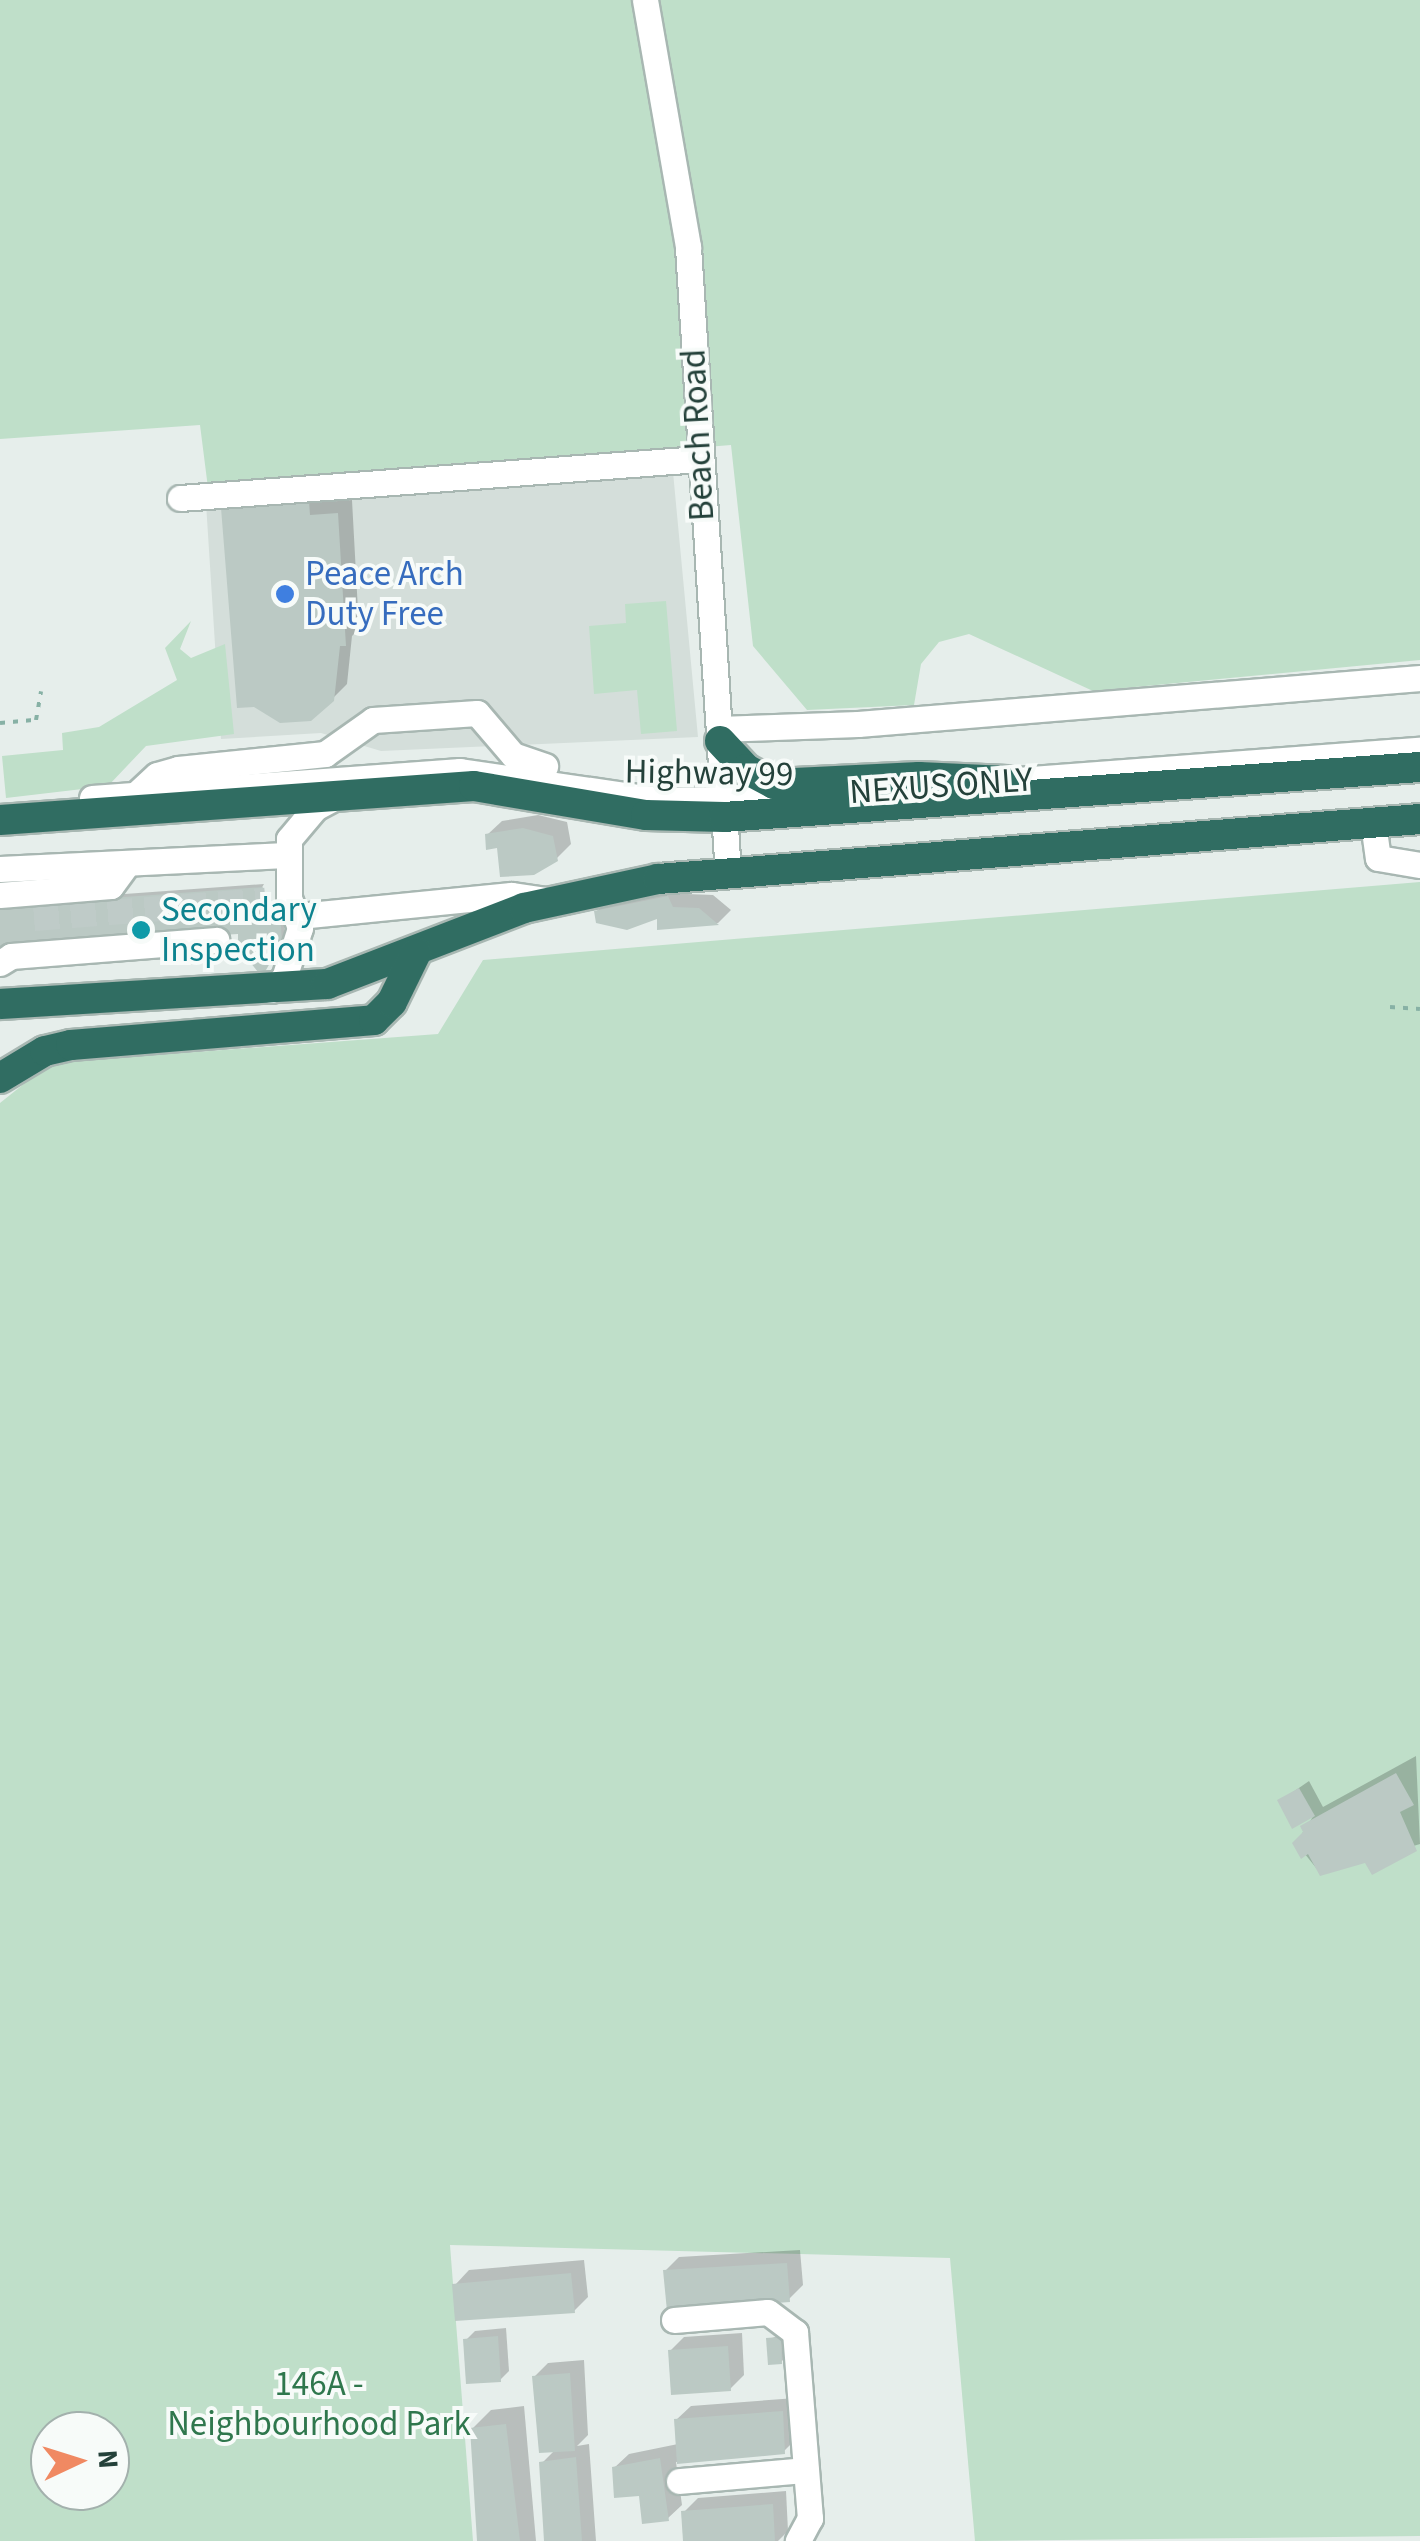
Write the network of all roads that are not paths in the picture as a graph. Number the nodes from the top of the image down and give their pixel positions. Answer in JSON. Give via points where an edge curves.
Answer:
{"nodes":[{"id":1,"x":645,"y":0,"type":"edge"},
{"id":2,"x":699,"y":459,"type":"junction"},
{"id":3,"x":180,"y":498,"type":"dead end"},
{"id":4,"x":1420,"y":678,"type":"edge"},
{"id":5,"x":391,"y":715,"type":"dead end"},
{"id":6,"x":719,"y":735,"type":"junction"},
{"id":7,"x":1420,"y":750,"type":"edge"},
{"id":8,"x":1420,"y":768,"type":"edge"},
{"id":9,"x":1006,"y":782,"type":"junction"},
{"id":10,"x":1134,"y":788,"type":"junction"},
{"id":11,"x":343,"y":794,"type":"junction"},
{"id":12,"x":112,"y":800,"type":"junction"},
{"id":13,"x":659,"y":800,"type":"junction"},
{"id":14,"x":0,"y":804,"type":"edge"},
{"id":15,"x":714,"y":812,"type":"junction"},
{"id":16,"x":0,"y":820,"type":"edge"},
{"id":17,"x":1420,"y":820,"type":"edge"},
{"id":18,"x":1373,"y":823,"type":"junction"},
{"id":19,"x":286,"y":855,"type":"junction"},
{"id":20,"x":1420,"y":865,"type":"edge"},
{"id":21,"x":126,"y":866,"type":"junction"},
{"id":22,"x":0,"y":869,"type":"edge"},
{"id":23,"x":728,"y":874,"type":"junction"},
{"id":24,"x":0,"y":894,"type":"edge"},
{"id":25,"x":550,"y":900,"type":"junction"},
{"id":26,"x":284,"y":905,"type":"junction"},
{"id":27,"x":216,"y":940,"type":"dead end"},
{"id":28,"x":416,"y":953,"type":"junction"},
{"id":29,"x":0,"y":962,"type":"edge"},
{"id":30,"x":271,"y":990,"type":"junction"},
{"id":31,"x":6,"y":1004,"type":"edge"},
{"id":32,"x":0,"y":1078,"type":"edge"},
{"id":33,"x":674,"y":2320,"type":"dead end"},
{"id":34,"x":806,"y":2470,"type":"junction"},
{"id":35,"x":679,"y":2481,"type":"dead end"},
{"id":36,"x":798,"y":2541,"type":"edge"}],
"edges":[{"from":1,"to":2,"type":"street","name":"Beach Road","via":[[688,247]]},
{"from":2,"to":3,"type":"street"},
{"from":2,"to":6,"type":"street","name":"Beach Road"},
{"from":4,"to":6,"type":"street"},
{"from":5,"to":12,"type":"street","via":[[362,710],[319,742],[166,756]]},
{"from":6,"to":9,"type":"highway","via":[[746,770],[774,784],[918,777]]},
{"from":6,"to":15,"type":"street","name":"Beach Road"},
{"from":7,"to":9,"type":"street","name":"NEXUS ONLY"},
{"from":8,"to":10,"type":"highway","name":"Highway 99"},
{"from":9,"to":10,"type":"highway"},
{"from":9,"to":15,"type":"street","name":"NEXUS ONLY"},
{"from":10,"to":15,"type":"highway","name":"Highway 99"},
{"from":11,"to":12,"type":"highway","name":"Highway 99"},
{"from":11,"to":15,"type":"highway","name":"Highway 99","via":[[491,786],[624,812]]},
{"from":11,"to":19,"type":"street","via":[[308,813]]},
{"from":12,"to":13,"type":"street","via":[[460,770]]},
{"from":12,"to":13,"type":"street","via":[[178,768],[325,754],[365,722],[477,713],[519,758],[624,783]]},
{"from":12,"to":14,"type":"highway"},
{"from":12,"to":16,"type":"highway","name":"Highway 99"},
{"from":13,"to":15,"type":"street"},
{"from":15,"to":23,"type":"street","name":"Beach Road"},
{"from":17,"to":18,"type":"highway"},
{"from":18,"to":20,"type":"street","via":[[1378,858]]},
{"from":18,"to":23,"type":"highway"},
{"from":19,"to":21,"type":"street"},
{"from":19,"to":26,"type":"street"},
{"from":21,"to":22,"type":"street"},
{"from":21,"to":24,"type":"street","via":[[111,886]]},
{"from":23,"to":25,"type":"highway"},
{"from":25,"to":26,"type":"street"},
{"from":25,"to":28,"type":"highway"},
{"from":26,"to":30,"type":"street","via":[[284,978]]},
{"from":27,"to":29,"type":"street"},
{"from":28,"to":30,"type":"highway","via":[[336,982]]},
{"from":28,"to":32,"type":"highway","via":[[392,1002],[374,1020],[71,1045],[45,1051]]},
{"from":30,"to":31,"type":"highway"},
{"from":33,"to":34,"type":"street","via":[[780,2315],[794,2332]]},
{"from":34,"to":35,"type":"street"},
{"from":34,"to":36,"type":"street","via":[[810,2518]]}]}
